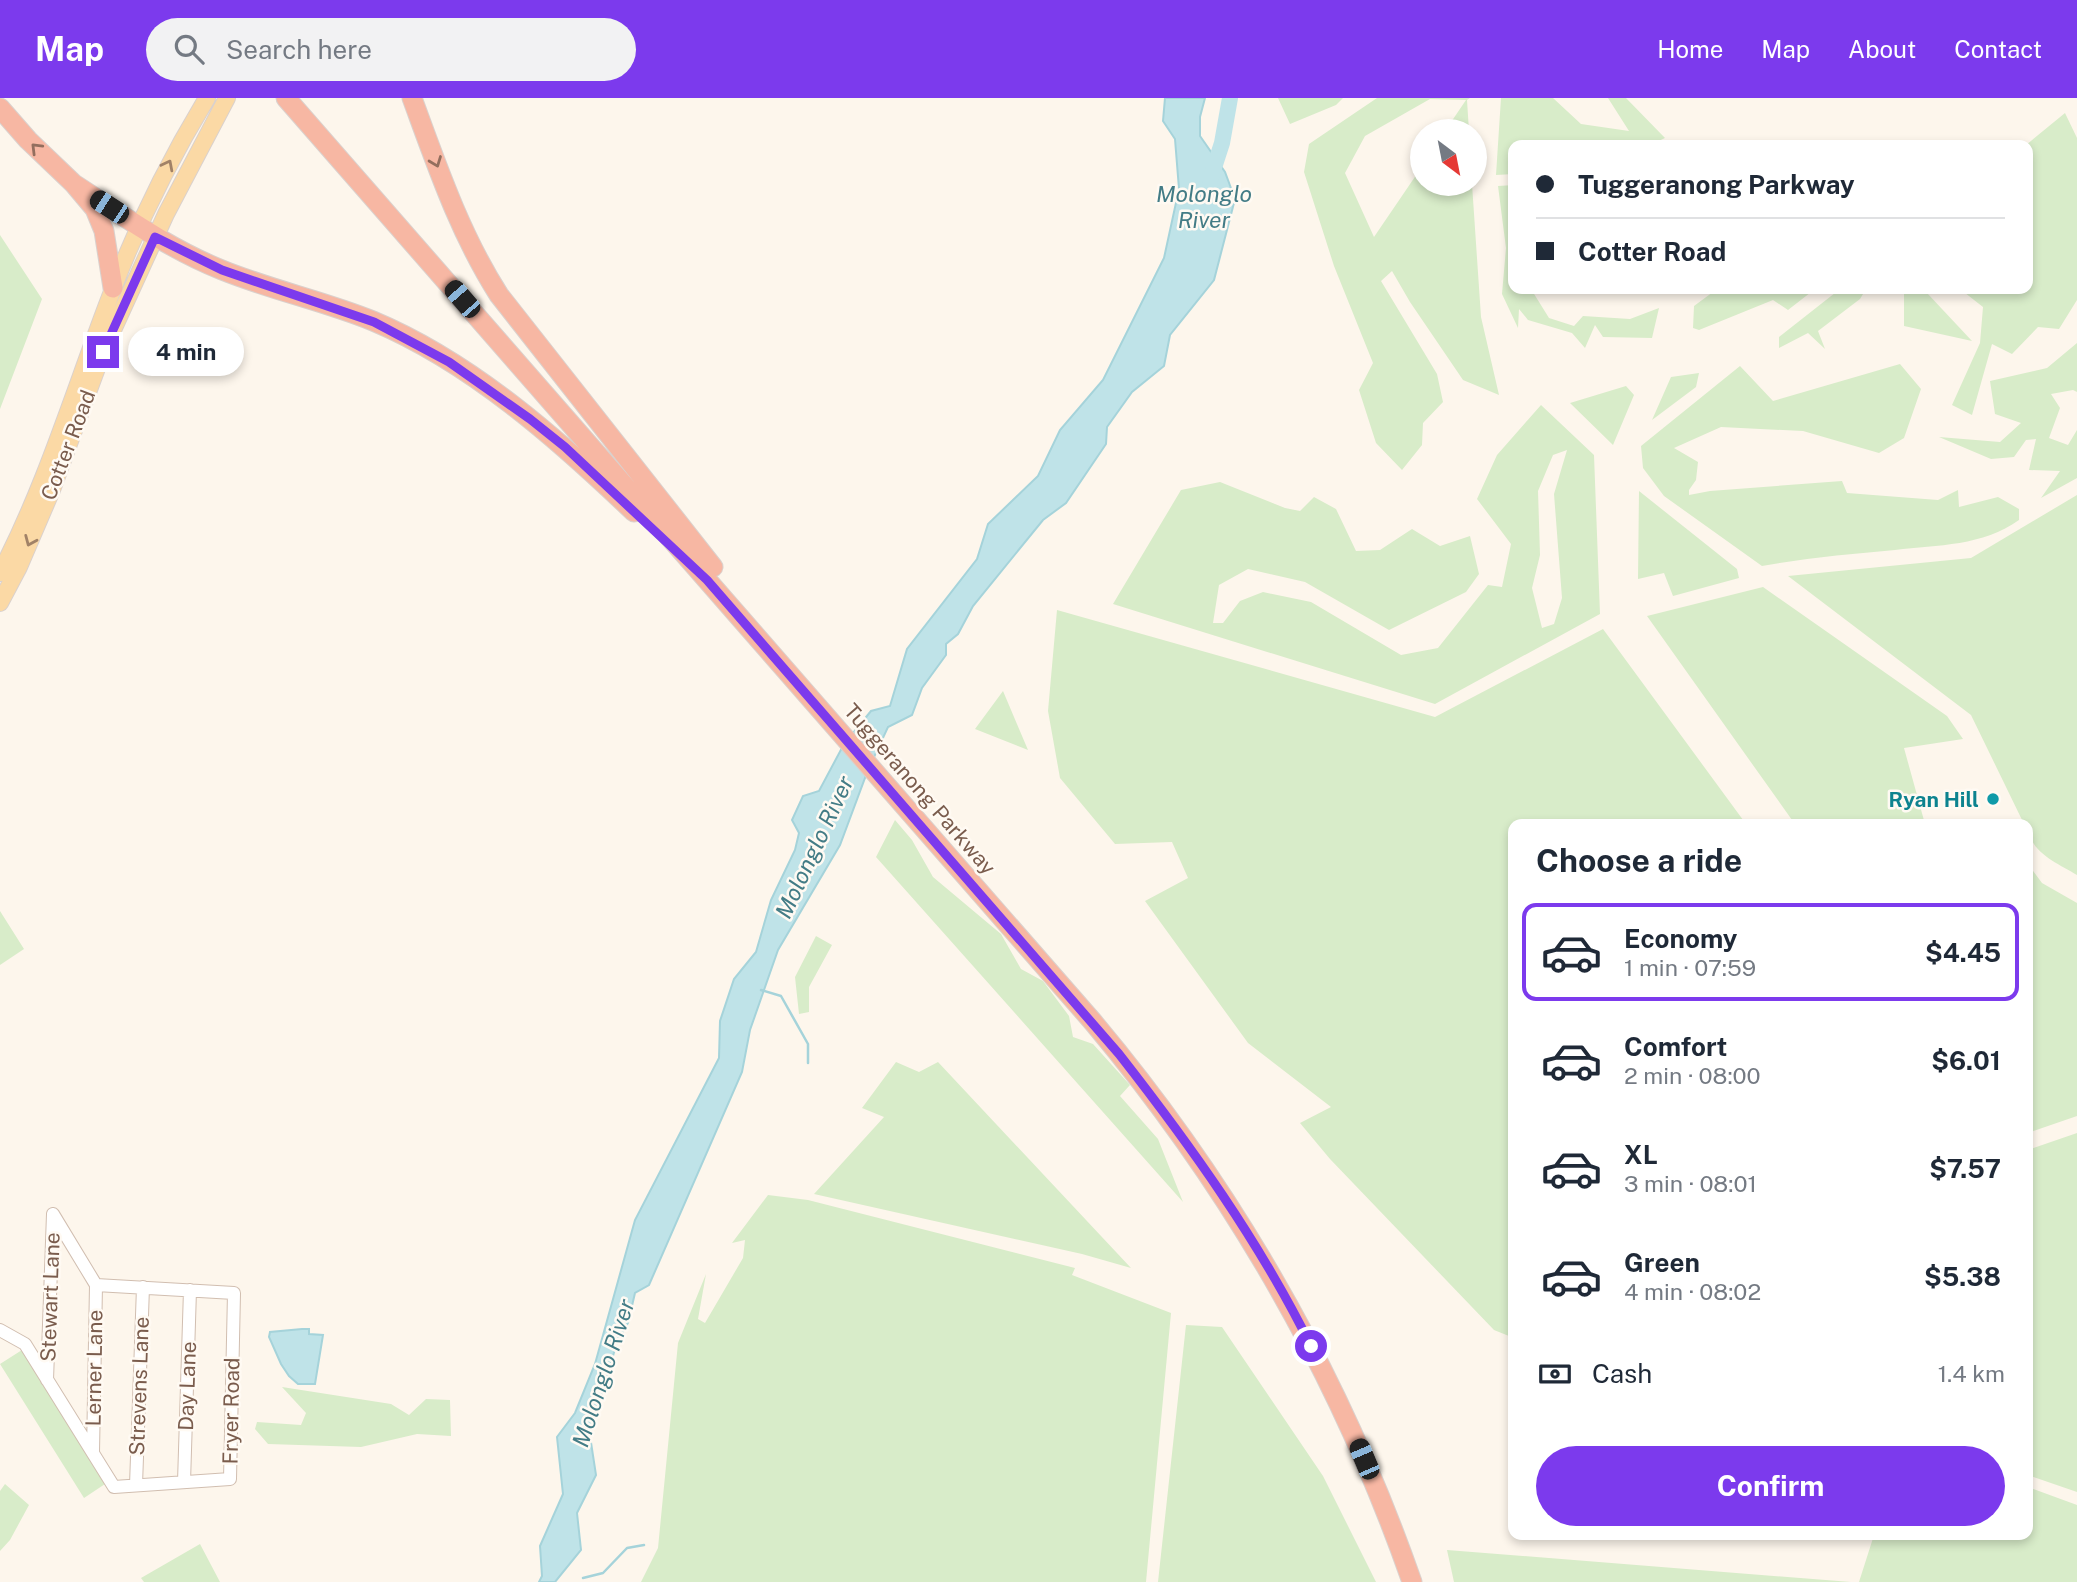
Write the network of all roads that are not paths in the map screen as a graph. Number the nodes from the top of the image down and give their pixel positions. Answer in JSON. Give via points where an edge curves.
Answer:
{"nodes":[{"id":1,"x":207,"y":98,"type":"edge"},
{"id":2,"x":227,"y":98,"type":"edge"},
{"id":3,"x":286,"y":98,"type":"edge"},
{"id":4,"x":303,"y":98,"type":"edge"},
{"id":5,"x":412,"y":98,"type":"edge"},
{"id":6,"x":0,"y":108,"type":"edge"},
{"id":7,"x":74,"y":184,"type":"junction"},
{"id":8,"x":147,"y":232,"type":"junction"},
{"id":9,"x":113,"y":288,"type":"junction"},
{"id":10,"x":0,"y":572,"type":"edge"},
{"id":11,"x":707,"y":580,"type":"junction"},
{"id":12,"x":0,"y":603,"type":"edge"},
{"id":13,"x":744,"y":606,"type":"junction"},
{"id":14,"x":782,"y":657,"type":"junction"},
{"id":15,"x":945,"y":844,"type":"junction"},
{"id":16,"x":96,"y":1285,"type":"junction"},
{"id":17,"x":142,"y":1287,"type":"junction"},
{"id":18,"x":190,"y":1290,"type":"junction"},
{"id":19,"x":0,"y":1330,"type":"edge"},
{"id":20,"x":47,"y":1380,"type":"junction"},
{"id":21,"x":93,"y":1452,"type":"junction"},
{"id":22,"x":184,"y":1482,"type":"junction"},
{"id":23,"x":136,"y":1485,"type":"junction"},
{"id":24,"x":1412,"y":1582,"type":"edge"},
{"id":25,"x":1424,"y":1582,"type":"edge"}],
"edges":[{"from":8,"to":1,"type":"main road","name":"Cotter Road","one_way":true,"via":[[170,162]]},
{"from":2,"to":8,"type":"main road","name":"Cotter Road"},
{"from":3,"to":11,"type":"highway","name":"Tuggeranong Parkway"},
{"from":4,"to":13,"type":"highway","name":"Tuggeranong Parkway"},
{"from":5,"to":13,"type":"highway","one_way":true,"via":[[458,220],[499,295]]},
{"from":7,"to":6,"type":"highway","one_way":true},
{"from":7,"to":8,"type":"highway"},
{"from":7,"to":9,"type":"highway","via":[[101,220]]},
{"from":8,"to":9,"type":"main road","name":"Cotter Road"},
{"from":8,"to":11,"type":"highway","via":[[222,270],[374,322],[436,354],[565,447]]},
{"from":8,"to":12,"type":"main road","name":"Cotter Road","one_way":true,"via":[[52,490]]},
{"from":9,"to":10,"type":"main road","name":"Cotter Road","via":[[32,504]]},
{"from":11,"to":14,"type":"highway","name":"Tuggeranong Parkway"},
{"from":13,"to":14,"type":"highway","name":"Tuggeranong Parkway"},
{"from":14,"to":15,"type":"highway","name":"Tuggeranong Parkway"},
{"from":15,"to":24,"type":"highway","name":"Tuggeranong Parkway","via":[[1119,1054],[1179,1131],[1240,1222],[1302,1328],[1350,1427]]},
{"from":15,"to":25,"type":"highway","name":"Tuggeranong Parkway","via":[[1133,1051],[1243,1203],[1340,1378],[1389,1486]]},
{"from":16,"to":17,"type":"street","name":"Fryer Road"},
{"from":16,"to":20,"type":"street","name":"Stewart Lane","via":[[53,1214]]},
{"from":16,"to":21,"type":"street","name":"Lerner Lane"},
{"from":17,"to":18,"type":"street","name":"Fryer Road"},
{"from":17,"to":23,"type":"street","name":"Strevens Lane"},
{"from":18,"to":22,"type":"street","name":"Day Lane"},
{"from":18,"to":22,"type":"street","name":"Fryer Road","via":[[234,1293],[230,1479]]},
{"from":19,"to":20,"type":"street","name":"Fryer Road","via":[[24,1344]]},
{"from":20,"to":21,"type":"street","name":"Fryer Road"},
{"from":21,"to":23,"type":"street","name":"Fryer Road","via":[[114,1486]]},
{"from":22,"to":23,"type":"street","name":"Fryer Road"}]}
